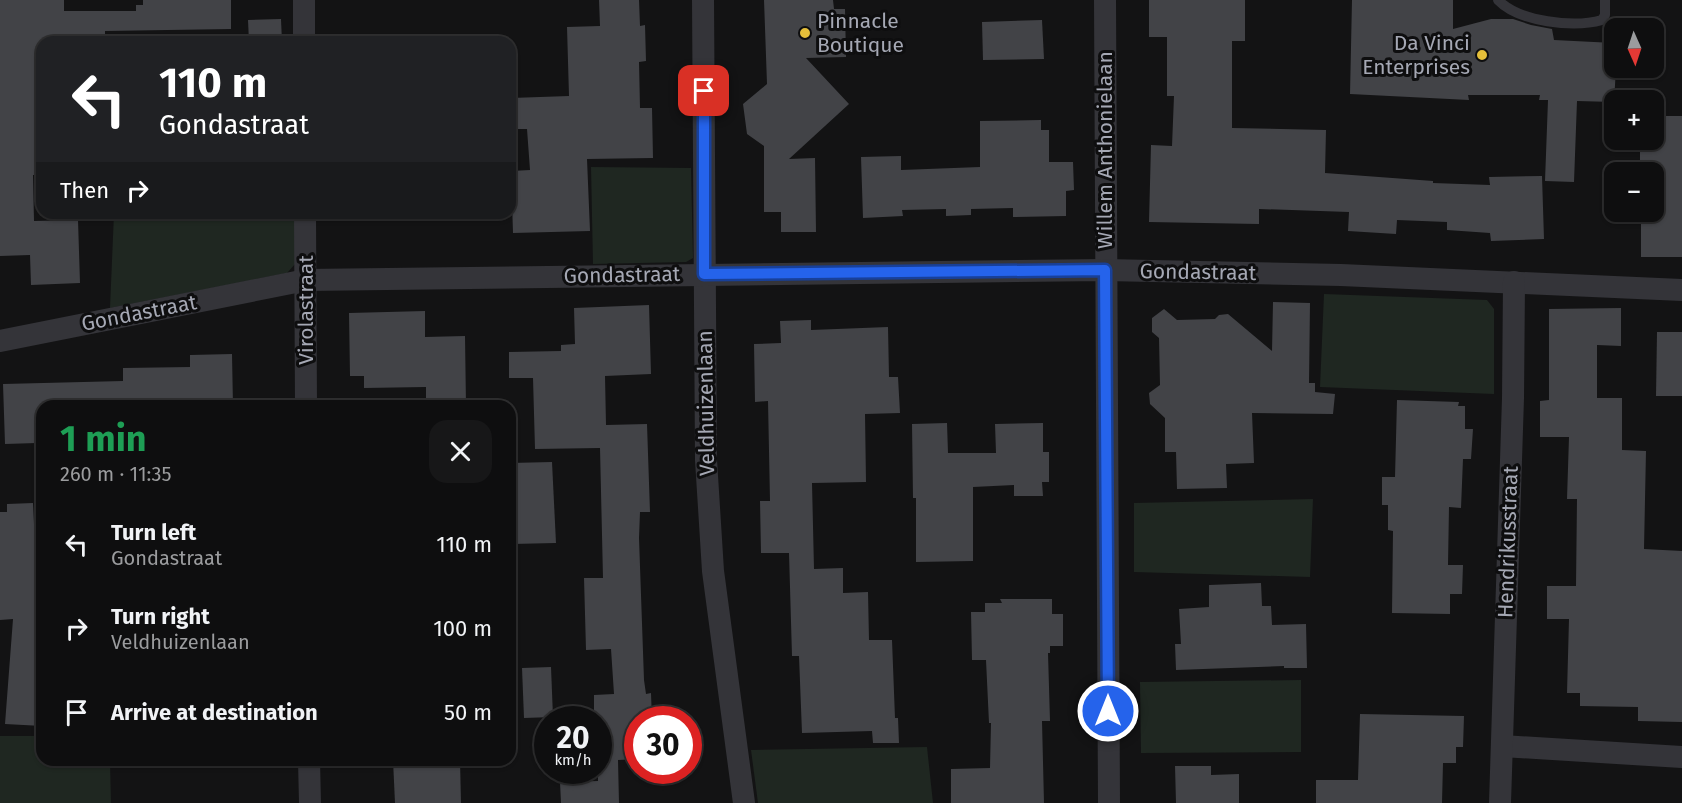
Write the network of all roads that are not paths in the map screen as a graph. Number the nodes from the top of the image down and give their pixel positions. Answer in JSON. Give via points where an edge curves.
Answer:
{"nodes":[{"id":1,"x":304,"y":0,"type":"edge"},
{"id":2,"x":703,"y":0,"type":"edge"},
{"id":3,"x":1105,"y":0,"type":"edge"},
{"id":4,"x":1498,"y":0,"type":"edge"},
{"id":5,"x":1605,"y":0,"type":"edge"},
{"id":6,"x":304,"y":36,"type":"edge"},
{"id":7,"x":305,"y":219,"type":"edge"},
{"id":8,"x":1105,"y":270,"type":"junction"},
{"id":9,"x":704,"y":274,"type":"junction"},
{"id":10,"x":306,"y":280,"type":"junction"},
{"id":11,"x":1514,"y":282,"type":"junction"},
{"id":12,"x":1682,"y":290,"type":"edge"},
{"id":13,"x":0,"y":341,"type":"edge"},
{"id":14,"x":306,"y":400,"type":"edge"},
{"id":15,"x":1502,"y":746,"type":"junction"},
{"id":16,"x":1682,"y":757,"type":"edge"},
{"id":17,"x":309,"y":766,"type":"edge"},
{"id":18,"x":310,"y":803,"type":"edge"},
{"id":19,"x":744,"y":803,"type":"edge"},
{"id":20,"x":1108,"y":803,"type":"edge"},
{"id":21,"x":1500,"y":803,"type":"edge"}],
"edges":[{"from":1,"to":6,"type":"street"},
{"from":2,"to":9,"type":"street","name":"Veldhuizenlaan"},
{"from":3,"to":8,"type":"street","name":"Willem Anthonielaan"},
{"from":4,"to":5,"type":"lane","via":[[1506,8],[1549,22],[1602,20]]},
{"from":7,"to":10,"type":"street","name":"Virolastraat"},
{"from":8,"to":9,"type":"street","name":"Gondastraat"},
{"from":8,"to":11,"type":"street","name":"Gondastraat"},
{"from":8,"to":20,"type":"street","name":"Willem Anthonielaan"},
{"from":9,"to":10,"type":"street","name":"Gondastraat"},
{"from":9,"to":19,"type":"street","name":"Veldhuizenlaan","via":[[706,460],[713,571]]},
{"from":10,"to":13,"type":"street","name":"Gondastraat"},
{"from":10,"to":14,"type":"street","name":"Virolastraat"},
{"from":11,"to":12,"type":"street","name":"Gondastraat"},
{"from":11,"to":15,"type":"street","name":"Hendrikusstraat"},
{"from":15,"to":16,"type":"street"},
{"from":15,"to":21,"type":"street","name":"Hendrikusstraat"},
{"from":17,"to":18,"type":"street"}]}
